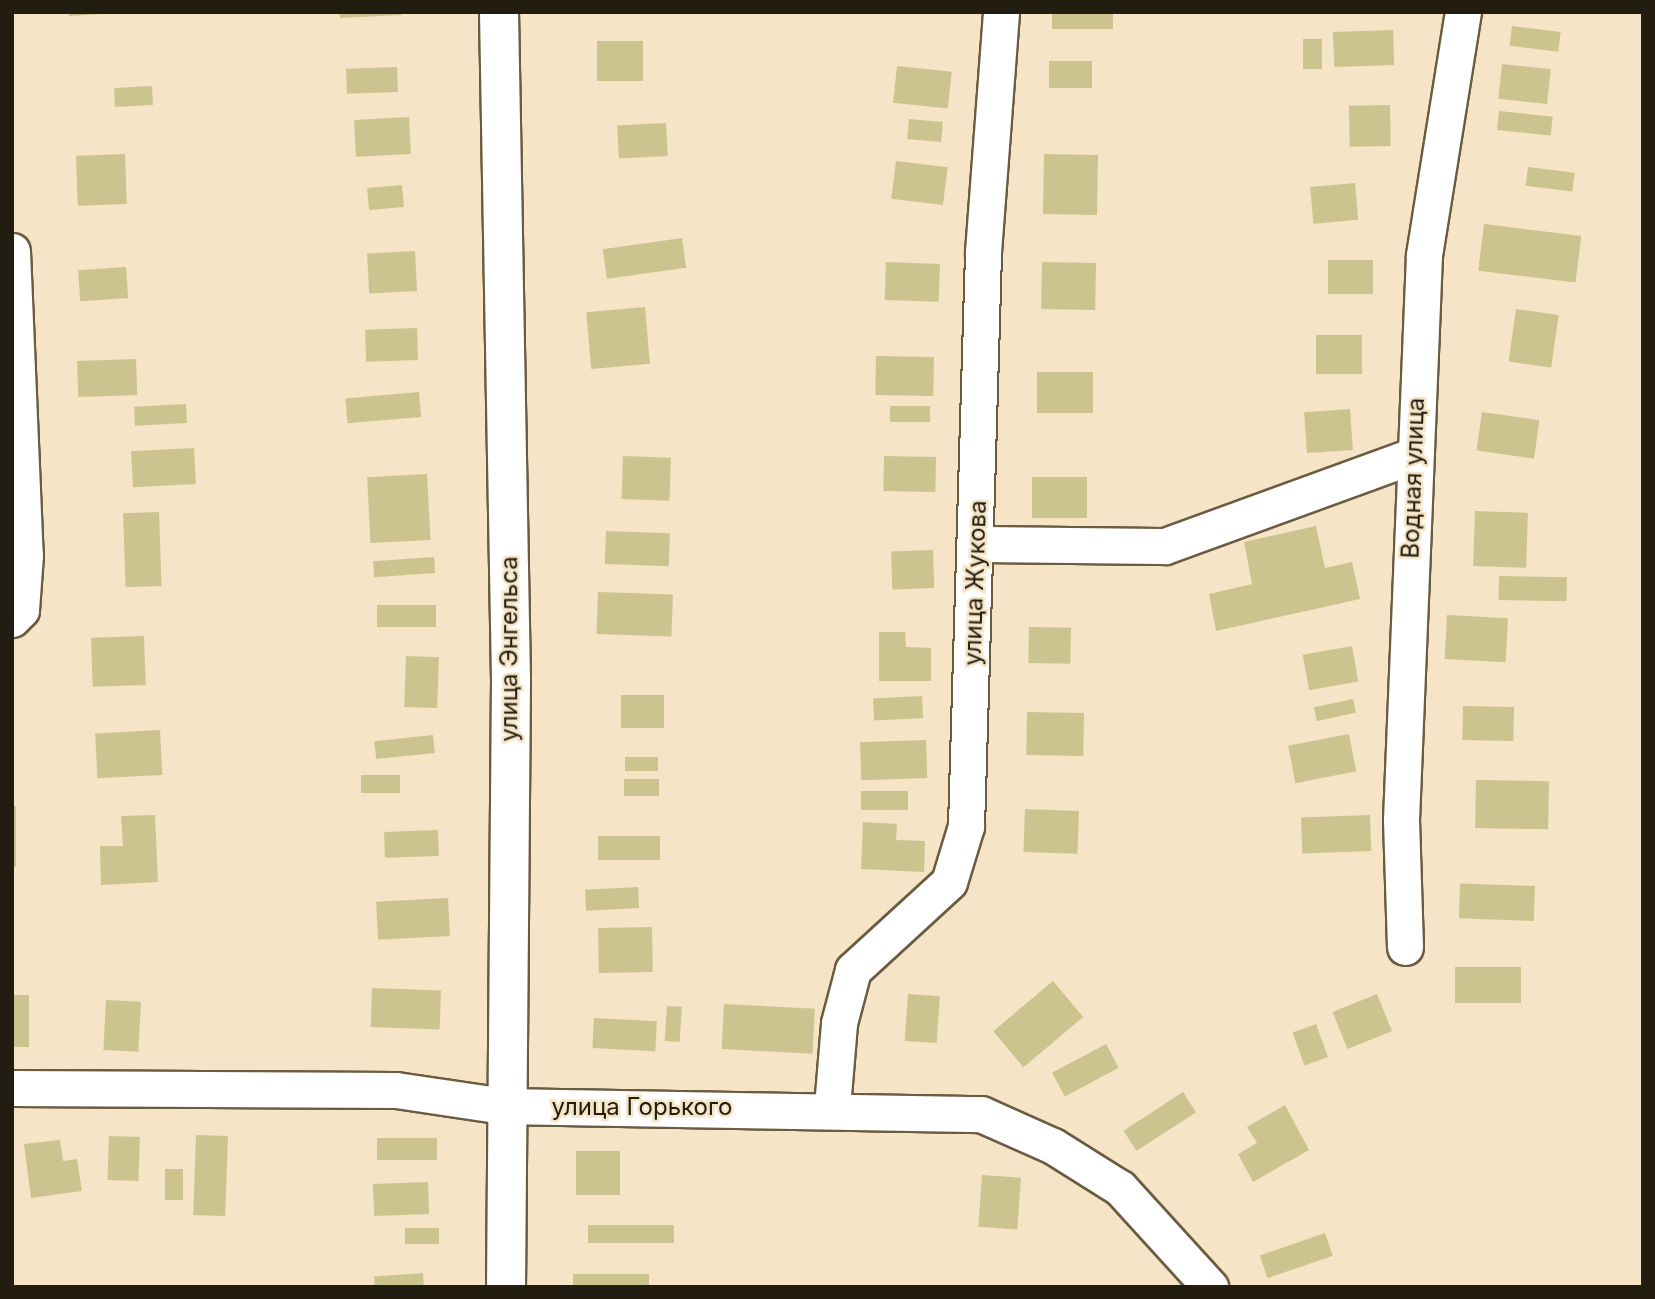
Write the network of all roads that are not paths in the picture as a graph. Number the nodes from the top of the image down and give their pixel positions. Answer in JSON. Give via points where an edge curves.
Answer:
{"nodes":[{"id":1,"x":499,"y":12,"type":"edge"},
{"id":2,"x":1001,"y":12,"type":"edge"},
{"id":3,"x":1463,"y":12,"type":"edge"},
{"id":4,"x":12,"y":251,"type":"edge"},
{"id":5,"x":1412,"y":456,"type":"junction"},
{"id":6,"x":977,"y":544,"type":"junction"},
{"id":7,"x":12,"y":619,"type":"edge"},
{"id":8,"x":1405,"y":947,"type":"dead end"},
{"id":9,"x":12,"y":1088,"type":"edge"},
{"id":10,"x":505,"y":1106,"type":"junction"},
{"id":11,"x":832,"y":1107,"type":"junction"},
{"id":12,"x":506,"y":1287,"type":"edge"},
{"id":13,"x":1210,"y":1287,"type":"edge"}],
"edges":[{"from":1,"to":10,"type":"street","name":"улица Энгельса","via":[[510,680]]},
{"from":2,"to":6,"type":"street","name":"улица Жукова","via":[[983,252]]},
{"from":3,"to":5,"type":"street","name":"Водная улица","via":[[1424,255]]},
{"from":4,"to":7,"type":"street","via":[[25,555],[21,610]]},
{"from":5,"to":6,"type":"street","via":[[1165,546]]},
{"from":5,"to":8,"type":"street","name":"Водная улица","via":[[1401,820]]},
{"from":6,"to":11,"type":"street","name":"улица Жукова","via":[[966,826],[949,882],[853,970],[839,1023]]},
{"from":9,"to":10,"type":"street","name":"улица Горького","via":[[396,1090]]},
{"from":10,"to":11,"type":"street","name":"улица Горького"},
{"from":10,"to":12,"type":"street","name":"улица Энгельса"},
{"from":11,"to":13,"type":"street","name":"улица Горького","via":[[981,1114],[1053,1146],[1120,1188]]}]}
